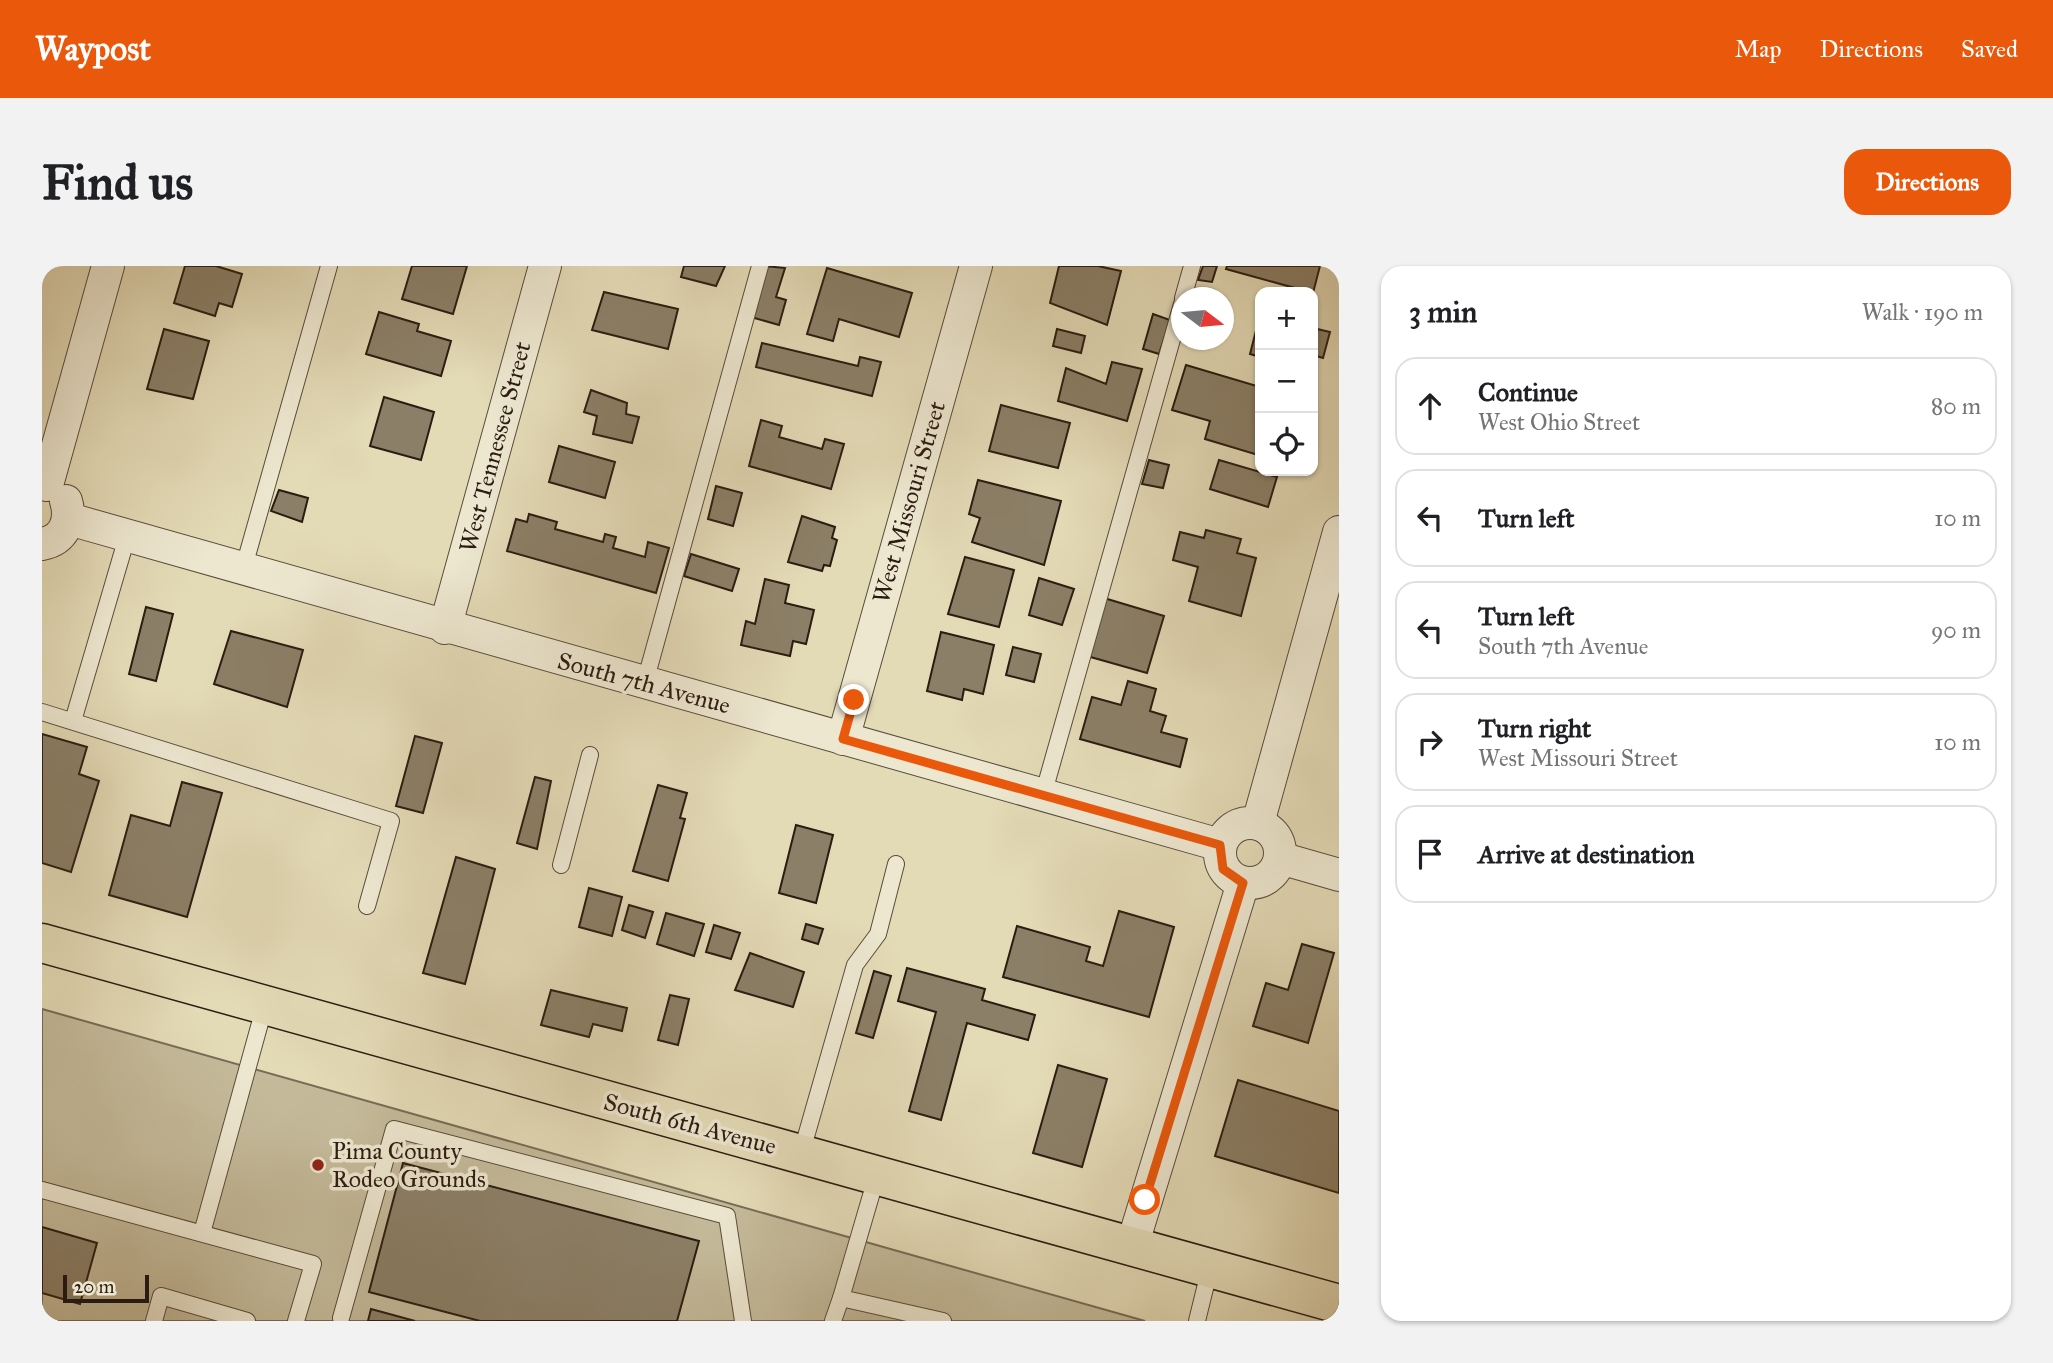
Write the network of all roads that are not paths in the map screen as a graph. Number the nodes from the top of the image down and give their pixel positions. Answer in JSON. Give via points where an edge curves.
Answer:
{"nodes":[{"id":1,"x":108,"y":266,"type":"edge"},
{"id":2,"x":329,"y":266,"type":"edge"},
{"id":3,"x":545,"y":266,"type":"edge"},
{"id":4,"x":760,"y":266,"type":"edge"},
{"id":5,"x":976,"y":266,"type":"edge"},
{"id":6,"x":1192,"y":266,"type":"edge"},
{"id":7,"x":1186,"y":287,"type":"edge"},
{"id":8,"x":1171,"y":340,"type":"edge"},
{"id":9,"x":44,"y":484,"type":"edge"},
{"id":10,"x":69,"y":520,"type":"junction"},
{"id":11,"x":1339,"y":532,"type":"edge"},
{"id":12,"x":127,"y":537,"type":"junction"},
{"id":13,"x":42,"y":544,"type":"edge"},
{"id":14,"x":243,"y":570,"type":"junction"},
{"id":15,"x":445,"y":628,"type":"junction"},
{"id":16,"x":645,"y":682,"type":"junction"},
{"id":17,"x":42,"y":712,"type":"edge"},
{"id":18,"x":73,"y":721,"type":"junction"},
{"id":19,"x":843,"y":739,"type":"junction"},
{"id":20,"x":590,"y":755,"type":"dead end"},
{"id":21,"x":1043,"y":795,"type":"junction"},
{"id":22,"x":1258,"y":824,"type":"junction"},
{"id":23,"x":1220,"y":845,"type":"junction"},
{"id":24,"x":1280,"y":858,"type":"junction"},
{"id":25,"x":896,"y":864,"type":"dead end"},
{"id":26,"x":561,"y":865,"type":"dead end"},
{"id":27,"x":1339,"y":875,"type":"edge"},
{"id":28,"x":1243,"y":883,"type":"junction"},
{"id":29,"x":367,"y":906,"type":"dead end"},
{"id":30,"x":42,"y":943,"type":"edge"},
{"id":31,"x":265,"y":1005,"type":"junction"},
{"id":32,"x":801,"y":1154,"type":"junction"},
{"id":33,"x":877,"y":1175,"type":"junction"},
{"id":34,"x":42,"y":1190,"type":"edge"},
{"id":35,"x":202,"y":1233,"type":"junction"},
{"id":36,"x":1132,"y":1246,"type":"junction"},
{"id":37,"x":1210,"y":1268,"type":"junction"},
{"id":38,"x":841,"y":1298,"type":"junction"},
{"id":39,"x":1339,"y":1304,"type":"edge"},
{"id":40,"x":341,"y":1318,"type":"dead end"},
{"id":41,"x":153,"y":1321,"type":"edge"},
{"id":42,"x":247,"y":1321,"type":"edge"},
{"id":43,"x":296,"y":1321,"type":"edge"},
{"id":44,"x":743,"y":1321,"type":"edge"},
{"id":45,"x":834,"y":1321,"type":"edge"},
{"id":46,"x":943,"y":1321,"type":"edge"},
{"id":47,"x":1197,"y":1321,"type":"edge"}],
"edges":[{"from":1,"to":9,"type":"street"},
{"from":2,"to":14,"type":"lane"},
{"from":3,"to":15,"type":"street","name":"West Tennessee Street"},
{"from":4,"to":16,"type":"lane"},
{"from":5,"to":19,"type":"street","name":"West Missouri Street"},
{"from":6,"to":7,"type":"lane"},
{"from":8,"to":21,"type":"lane"},
{"from":9,"to":10,"type":"street","via":[[62,494]]},
{"from":10,"to":12,"type":"street","name":"South 7th Avenue"},
{"from":10,"to":13,"type":"street","via":[[61,535]]},
{"from":11,"to":22,"type":"street"},
{"from":12,"to":14,"type":"street","name":"South 7th Avenue"},
{"from":12,"to":18,"type":"lane"},
{"from":14,"to":15,"type":"street","name":"South 7th Avenue"},
{"from":15,"to":16,"type":"street","name":"South 7th Avenue"},
{"from":16,"to":19,"type":"street","name":"South 7th Avenue"},
{"from":17,"to":18,"type":"lane"},
{"from":18,"to":29,"type":"lane","via":[[391,821]]},
{"from":19,"to":21,"type":"street","name":"South 7th Avenue"},
{"from":20,"to":26,"type":"lane"},
{"from":21,"to":23,"type":"street","name":"South 7th Avenue"},
{"from":22,"to":23,"type":"street","via":[[1231,829]]},
{"from":22,"to":24,"type":"street","via":[[1278,841]]},
{"from":23,"to":28,"type":"street","via":[[1223,869]]},
{"from":24,"to":27,"type":"street"},
{"from":24,"to":28,"type":"street","via":[[1266,879]]},
{"from":25,"to":32,"type":"lane","via":[[878,934],[855,965]]},
{"from":28,"to":36,"type":"street"},
{"from":30,"to":31,"type":"main road","name":"South 6th Avenue"},
{"from":31,"to":32,"type":"main road","name":"South 6th Avenue"},
{"from":31,"to":35,"type":"lane"},
{"from":32,"to":33,"type":"main road","name":"South 6th Avenue"},
{"from":33,"to":36,"type":"main road","name":"South 6th Avenue"},
{"from":33,"to":38,"type":"lane"},
{"from":34,"to":35,"type":"lane"},
{"from":35,"to":43,"type":"lane","via":[[313,1264]]},
{"from":36,"to":37,"type":"main road","name":"South 6th Avenue"},
{"from":37,"to":39,"type":"main road","name":"South 6th Avenue"},
{"from":37,"to":47,"type":"lane"},
{"from":38,"to":45,"type":"lane"},
{"from":38,"to":46,"type":"lane"},
{"from":40,"to":44,"type":"lane","via":[[394,1129],[727,1216]]},
{"from":41,"to":42,"type":"lane","via":[[161,1296]]}]}
